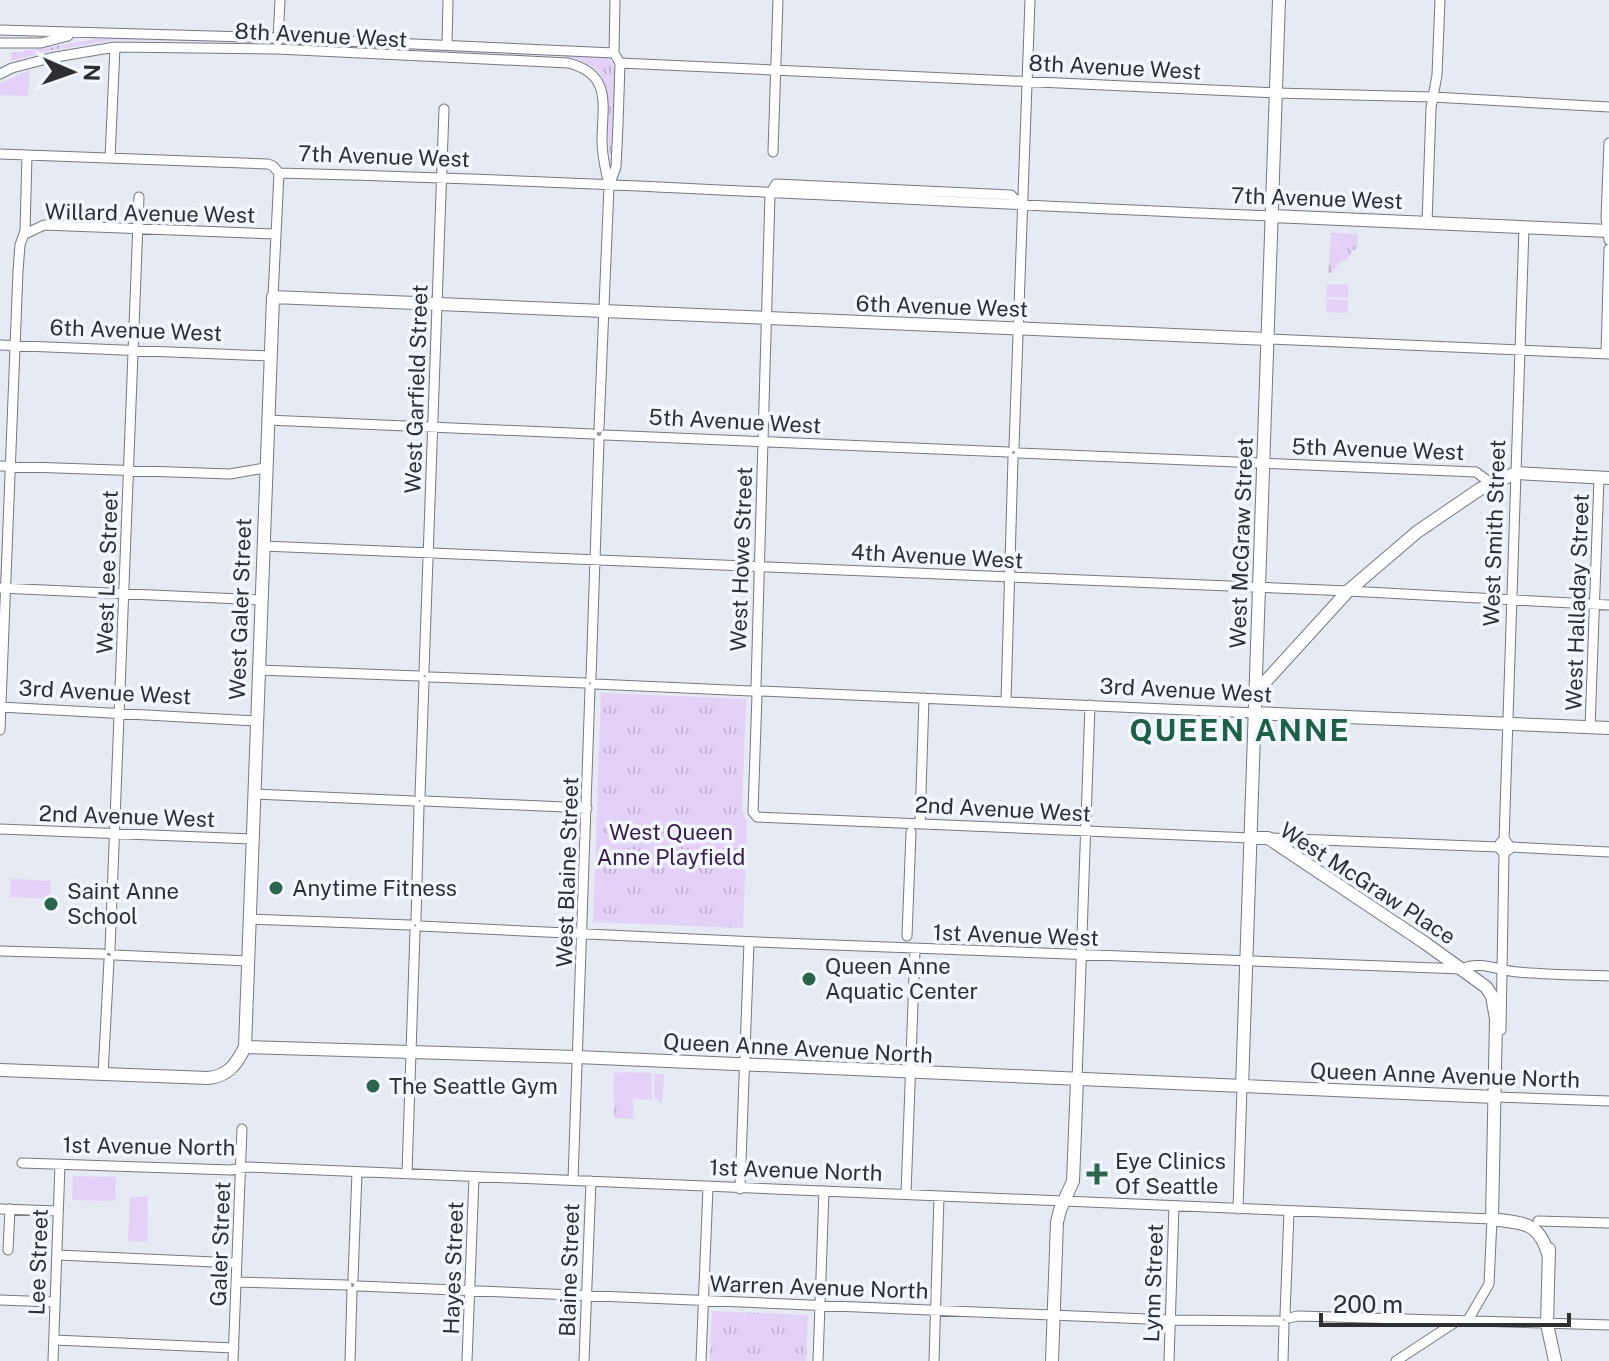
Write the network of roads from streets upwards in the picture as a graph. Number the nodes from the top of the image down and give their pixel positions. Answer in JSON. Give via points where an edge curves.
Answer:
{"nodes":[{"id":1,"x":280,"y":0,"type":"edge"},
{"id":2,"x":448,"y":0,"type":"edge"},
{"id":3,"x":615,"y":0,"type":"edge"},
{"id":4,"x":778,"y":0,"type":"edge"},
{"id":5,"x":1030,"y":0,"type":"edge"},
{"id":6,"x":1279,"y":0,"type":"edge"},
{"id":7,"x":1440,"y":0,"type":"edge"},
{"id":8,"x":0,"y":30,"type":"edge"},
{"id":9,"x":75,"y":34,"type":"junction"},
{"id":10,"x":0,"y":43,"type":"edge"},
{"id":11,"x":278,"y":44,"type":"junction"},
{"id":12,"x":447,"y":45,"type":"junction"},
{"id":13,"x":115,"y":47,"type":"junction"},
{"id":14,"x":614,"y":53,"type":"junction"},
{"id":15,"x":620,"y":63,"type":"junction"},
{"id":16,"x":775,"y":68,"type":"junction"},
{"id":17,"x":590,"y":72,"type":"joint"},
{"id":18,"x":0,"y":74,"type":"edge"},
{"id":19,"x":1027,"y":81,"type":"junction"},
{"id":20,"x":1276,"y":93,"type":"junction"},
{"id":21,"x":1433,"y":97,"type":"junction"},
{"id":22,"x":1609,"y":107,"type":"edge"},
{"id":23,"x":444,"y":109,"type":"dead end"},
{"id":24,"x":1609,"y":143,"type":"edge"},
{"id":25,"x":773,"y":152,"type":"dead end"},
{"id":26,"x":0,"y":154,"type":"edge"},
{"id":27,"x":27,"y":155,"type":"junction"},
{"id":28,"x":110,"y":158,"type":"junction"},
{"id":29,"x":279,"y":173,"type":"junction"},
{"id":30,"x":441,"y":177,"type":"junction"},
{"id":31,"x":609,"y":186,"type":"junction"},
{"id":32,"x":770,"y":194,"type":"junction"},
{"id":33,"x":139,"y":197,"type":"dead end"},
{"id":34,"x":1022,"y":207,"type":"junction"},
{"id":35,"x":1272,"y":216,"type":"junction"},
{"id":36,"x":1427,"y":223,"type":"junction"},
{"id":37,"x":1524,"y":227,"type":"junction"},
{"id":38,"x":138,"y":229,"type":"junction"},
{"id":39,"x":1608,"y":231,"type":"edge"},
{"id":40,"x":25,"y":234,"type":"junction"},
{"id":41,"x":276,"y":234,"type":"junction"},
{"id":42,"x":1609,"y":240,"type":"edge"},
{"id":43,"x":1609,"y":249,"type":"edge"},
{"id":44,"x":273,"y":297,"type":"junction"},
{"id":45,"x":437,"y":304,"type":"junction"},
{"id":46,"x":603,"y":311,"type":"junction"},
{"id":47,"x":766,"y":319,"type":"junction"},
{"id":48,"x":1018,"y":329,"type":"junction"},
{"id":49,"x":1268,"y":339,"type":"junction"},
{"id":50,"x":0,"y":345,"type":"edge"},
{"id":51,"x":16,"y":345,"type":"junction"},
{"id":52,"x":134,"y":350,"type":"junction"},
{"id":53,"x":1520,"y":351,"type":"junction"},
{"id":54,"x":1608,"y":354,"type":"edge"},
{"id":55,"x":270,"y":356,"type":"junction"},
{"id":56,"x":267,"y":420,"type":"junction"},
{"id":57,"x":432,"y":427,"type":"junction"},
{"id":58,"x":599,"y":434,"type":"junction"},
{"id":59,"x":763,"y":442,"type":"junction"},
{"id":60,"x":1013,"y":453,"type":"junction"},
{"id":61,"x":1264,"y":464,"type":"junction"},
{"id":62,"x":5,"y":466,"type":"edge"},
{"id":63,"x":265,"y":468,"type":"junction"},
{"id":64,"x":129,"y":471,"type":"junction"},
{"id":65,"x":1516,"y":473,"type":"junction"},
{"id":66,"x":1604,"y":478,"type":"edge"},
{"id":67,"x":1492,"y":484,"type":"junction"},
{"id":68,"x":263,"y":546,"type":"junction"},
{"id":69,"x":428,"y":552,"type":"junction"},
{"id":70,"x":595,"y":559,"type":"junction"},
{"id":71,"x":759,"y":566,"type":"junction"},
{"id":72,"x":1009,"y":578,"type":"junction"},
{"id":73,"x":3,"y":588,"type":"edge"},
{"id":74,"x":1260,"y":588,"type":"junction"},
{"id":75,"x":1348,"y":591,"type":"junction"},
{"id":76,"x":124,"y":593,"type":"junction"},
{"id":77,"x":261,"y":600,"type":"junction"},
{"id":78,"x":1512,"y":600,"type":"junction"},
{"id":79,"x":1595,"y":604,"type":"junction"},
{"id":80,"x":1609,"y":605,"type":"edge"},
{"id":81,"x":258,"y":670,"type":"junction"},
{"id":82,"x":424,"y":676,"type":"junction"},
{"id":83,"x":590,"y":684,"type":"junction"},
{"id":84,"x":756,"y":691,"type":"junction"},
{"id":85,"x":1256,"y":692,"type":"junction"},
{"id":86,"x":924,"y":698,"type":"junction"},
{"id":87,"x":1006,"y":701,"type":"junction"},
{"id":88,"x":1090,"y":705,"type":"junction"},
{"id":89,"x":1,"y":707,"type":"edge"},
{"id":90,"x":119,"y":711,"type":"junction"},
{"id":91,"x":1255,"y":713,"type":"junction"},
{"id":92,"x":256,"y":721,"type":"junction"},
{"id":93,"x":1508,"y":724,"type":"junction"},
{"id":94,"x":1590,"y":728,"type":"junction"},
{"id":95,"x":1609,"y":728,"type":"edge"},
{"id":96,"x":0,"y":730,"type":"edge"},
{"id":97,"x":254,"y":794,"type":"junction"},
{"id":98,"x":420,"y":801,"type":"junction"},
{"id":99,"x":587,"y":808,"type":"junction"},
{"id":100,"x":753,"y":815,"type":"joint"},
{"id":101,"x":920,"y":823,"type":"junction"},
{"id":102,"x":0,"y":829,"type":"edge"},
{"id":103,"x":1086,"y":831,"type":"junction"},
{"id":104,"x":911,"y":832,"type":"dead end"},
{"id":105,"x":114,"y":833,"type":"junction"},
{"id":106,"x":1251,"y":838,"type":"junction"},
{"id":107,"x":1268,"y":838,"type":"junction"},
{"id":108,"x":252,"y":839,"type":"junction"},
{"id":109,"x":1504,"y":847,"type":"junction"},
{"id":110,"x":1609,"y":852,"type":"edge"},
{"id":111,"x":250,"y":919,"type":"junction"},
{"id":112,"x":415,"y":925,"type":"junction"},
{"id":113,"x":583,"y":933,"type":"junction"},
{"id":114,"x":907,"y":936,"type":"dead end"},
{"id":115,"x":749,"y":942,"type":"junction"},
{"id":116,"x":915,"y":949,"type":"junction"},
{"id":117,"x":0,"y":951,"type":"edge"},
{"id":118,"x":109,"y":954,"type":"junction"},
{"id":119,"x":1081,"y":955,"type":"junction"},
{"id":120,"x":248,"y":961,"type":"junction"},
{"id":121,"x":1247,"y":962,"type":"junction"},
{"id":122,"x":1462,"y":969,"type":"junction"},
{"id":123,"x":1501,"y":969,"type":"junction"},
{"id":124,"x":1609,"y":976,"type":"edge"},
{"id":125,"x":245,"y":1047,"type":"junction"},
{"id":126,"x":1497,"y":1049,"type":"junction"},
{"id":127,"x":410,"y":1051,"type":"junction"},
{"id":128,"x":577,"y":1057,"type":"junction"},
{"id":129,"x":744,"y":1065,"type":"junction"},
{"id":130,"x":0,"y":1070,"type":"edge"},
{"id":131,"x":911,"y":1073,"type":"junction"},
{"id":132,"x":103,"y":1075,"type":"junction"},
{"id":133,"x":1077,"y":1080,"type":"junction"},
{"id":134,"x":1242,"y":1087,"type":"junction"},
{"id":135,"x":1495,"y":1097,"type":"junction"},
{"id":136,"x":1609,"y":1101,"type":"edge"},
{"id":137,"x":242,"y":1129,"type":"dead end"},
{"id":138,"x":22,"y":1163,"type":"dead end"},
{"id":139,"x":60,"y":1164,"type":"junction"},
{"id":140,"x":240,"y":1168,"type":"junction"},
{"id":141,"x":357,"y":1172,"type":"junction"},
{"id":142,"x":407,"y":1174,"type":"junction"},
{"id":143,"x":1493,"y":1174,"type":"junction"},
{"id":144,"x":474,"y":1177,"type":"junction"},
{"id":145,"x":573,"y":1180,"type":"junction"},
{"id":146,"x":591,"y":1181,"type":"junction"},
{"id":147,"x":708,"y":1187,"type":"junction"},
{"id":148,"x":740,"y":1189,"type":"junction"},
{"id":149,"x":824,"y":1191,"type":"junction"},
{"id":150,"x":906,"y":1194,"type":"junction"},
{"id":151,"x":939,"y":1197,"type":"junction"},
{"id":152,"x":1064,"y":1202,"type":"junction"},
{"id":153,"x":1174,"y":1206,"type":"junction"},
{"id":154,"x":5,"y":1209,"type":"edge"},
{"id":155,"x":1238,"y":1209,"type":"junction"},
{"id":156,"x":58,"y":1211,"type":"junction"},
{"id":157,"x":1289,"y":1212,"type":"junction"},
{"id":158,"x":1492,"y":1219,"type":"junction"},
{"id":159,"x":1538,"y":1221,"type":"junction"},
{"id":160,"x":1609,"y":1223,"type":"edge"},
{"id":161,"x":8,"y":1250,"type":"dead end"},
{"id":162,"x":57,"y":1255,"type":"junction"},
{"id":163,"x":1549,"y":1257,"type":"junction"},
{"id":164,"x":237,"y":1263,"type":"junction"},
{"id":165,"x":236,"y":1282,"type":"junction"},
{"id":166,"x":353,"y":1285,"type":"junction"},
{"id":167,"x":470,"y":1291,"type":"junction"},
{"id":168,"x":587,"y":1297,"type":"junction"},
{"id":169,"x":0,"y":1300,"type":"edge"},
{"id":170,"x":703,"y":1300,"type":"junction"},
{"id":171,"x":54,"y":1302,"type":"junction"},
{"id":172,"x":820,"y":1306,"type":"junction"},
{"id":173,"x":936,"y":1310,"type":"junction"},
{"id":174,"x":1054,"y":1316,"type":"junction"},
{"id":175,"x":1170,"y":1320,"type":"junction"},
{"id":176,"x":1284,"y":1320,"type":"junction"},
{"id":177,"x":1463,"y":1320,"type":"junction"},
{"id":178,"x":1547,"y":1324,"type":"junction"},
{"id":179,"x":1609,"y":1325,"type":"edge"},
{"id":180,"x":54,"y":1340,"type":"junction"},
{"id":181,"x":234,"y":1348,"type":"junction"},
{"id":182,"x":53,"y":1361,"type":"edge"},
{"id":183,"x":233,"y":1361,"type":"edge"},
{"id":184,"x":350,"y":1361,"type":"edge"},
{"id":185,"x":467,"y":1361,"type":"edge"},
{"id":186,"x":584,"y":1361,"type":"edge"},
{"id":187,"x":701,"y":1361,"type":"edge"},
{"id":188,"x":818,"y":1361,"type":"edge"},
{"id":189,"x":934,"y":1361,"type":"edge"},
{"id":190,"x":1052,"y":1361,"type":"edge"},
{"id":191,"x":1169,"y":1361,"type":"edge"},
{"id":192,"x":1283,"y":1361,"type":"edge"},
{"id":193,"x":1396,"y":1361,"type":"edge"},
{"id":194,"x":1555,"y":1361,"type":"edge"}],
"edges":[{"from":1,"to":11,"type":"street"},
{"from":2,"to":12,"type":"street"},
{"from":3,"to":14,"type":"street"},
{"from":4,"to":16,"type":"street"},
{"from":5,"to":19,"type":"street"},
{"from":6,"to":20,"type":"street","name":"West McGraw Street"},
{"from":7,"to":21,"type":"street"},
{"from":8,"to":9,"type":"street","name":"8th Avenue West"},
{"from":9,"to":10,"type":"street","name":"8th Avenue West","via":[[41,43]]},
{"from":9,"to":11,"type":"street","name":"8th Avenue West","via":[[116,32]]},
{"from":11,"to":12,"type":"street","name":"8th Avenue West"},
{"from":11,"to":13,"type":"street","name":"8th Avenue West"},
{"from":11,"to":17,"type":"street","name":"8th Avenue West","via":[[568,63]]},
{"from":12,"to":14,"type":"street","name":"8th Avenue West"},
{"from":13,"to":18,"type":"street","name":"8th Avenue West","via":[[50,58]]},
{"from":13,"to":28,"type":"street"},
{"from":14,"to":15,"type":"street"},
{"from":15,"to":16,"type":"street","name":"8th Avenue West"},
{"from":15,"to":31,"type":"street","name":"West Blaine Street","via":[[616,163]]},
{"from":16,"to":19,"type":"street","name":"8th Avenue West"},
{"from":16,"to":25,"type":"street"},
{"from":17,"to":31,"type":"street","name":"West Blaine Street","via":[[604,99],[603,158]]},
{"from":19,"to":20,"type":"street","name":"8th Avenue West"},
{"from":19,"to":34,"type":"street"},
{"from":20,"to":21,"type":"street","name":"8th Avenue West"},
{"from":20,"to":35,"type":"street","name":"West McGraw Street"},
{"from":21,"to":22,"type":"street","name":"8th Avenue West"},
{"from":21,"to":36,"type":"street"},
{"from":23,"to":30,"type":"street","name":"West Garfield Street"},
{"from":24,"to":39,"type":"street"},
{"from":26,"to":27,"type":"street","name":"7th Avenue West"},
{"from":27,"to":28,"type":"street","name":"7th Avenue West"},
{"from":27,"to":40,"type":"street"},
{"from":28,"to":29,"type":"street","name":"7th Avenue West","via":[[268,164]]},
{"from":29,"to":30,"type":"street","name":"7th Avenue West"},
{"from":29,"to":41,"type":"street","name":"West Galer Street"},
{"from":30,"to":31,"type":"street","name":"7th Avenue West"},
{"from":30,"to":45,"type":"street","name":"West Garfield Street"},
{"from":31,"to":32,"type":"street","name":"7th Avenue West"},
{"from":31,"to":46,"type":"street","name":"West Blaine Street"},
{"from":32,"to":34,"type":"street","name":"7th Avenue West","via":[[776,184],[1011,195]]},
{"from":32,"to":47,"type":"street","name":"West Howe Street"},
{"from":33,"to":38,"type":"street","name":"West Lee Street"},
{"from":34,"to":35,"type":"street","name":"7th Avenue West"},
{"from":34,"to":48,"type":"street"},
{"from":35,"to":36,"type":"street","name":"7th Avenue West"},
{"from":35,"to":49,"type":"street","name":"West McGraw Street"},
{"from":36,"to":37,"type":"street","name":"7th Avenue West"},
{"from":37,"to":39,"type":"street","name":"7th Avenue West"},
{"from":37,"to":53,"type":"street","name":"West Smith Street"},
{"from":38,"to":40,"type":"street","name":"Willard Avenue West","via":[[44,225]]},
{"from":38,"to":41,"type":"street","name":"Willard Avenue West"},
{"from":38,"to":52,"type":"street","name":"West Lee Street"},
{"from":39,"to":42,"type":"street"},
{"from":40,"to":51,"type":"street","via":[[18,255]]},
{"from":41,"to":44,"type":"street","name":"West Galer Street"},
{"from":43,"to":54,"type":"street"},
{"from":44,"to":45,"type":"street","name":"6th Avenue West"},
{"from":44,"to":55,"type":"street","name":"West Galer Street"},
{"from":45,"to":46,"type":"street","name":"6th Avenue West"},
{"from":45,"to":57,"type":"street","name":"West Garfield Street"},
{"from":46,"to":47,"type":"street","name":"6th Avenue West"},
{"from":46,"to":58,"type":"street","name":"West Blaine Street"},
{"from":47,"to":48,"type":"street","name":"6th Avenue West"},
{"from":47,"to":59,"type":"street","name":"West Howe Street"},
{"from":48,"to":49,"type":"street","name":"6th Avenue West"},
{"from":48,"to":60,"type":"street"},
{"from":49,"to":53,"type":"street","name":"6th Avenue West"},
{"from":49,"to":61,"type":"street","name":"West McGraw Street"},
{"from":50,"to":51,"type":"street","name":"6th Avenue West"},
{"from":51,"to":52,"type":"street","name":"6th Avenue West"},
{"from":51,"to":62,"type":"street"},
{"from":52,"to":55,"type":"street","name":"6th Avenue West"},
{"from":52,"to":64,"type":"street","name":"West Lee Street"},
{"from":53,"to":54,"type":"street","name":"6th Avenue West"},
{"from":53,"to":65,"type":"street","name":"West Smith Street"},
{"from":55,"to":56,"type":"street","name":"West Galer Street"},
{"from":56,"to":57,"type":"street","name":"5th Avenue West"},
{"from":56,"to":63,"type":"street","name":"West Galer Street"},
{"from":57,"to":58,"type":"street","name":"5th Avenue West"},
{"from":57,"to":69,"type":"street","name":"West Garfield Street"},
{"from":58,"to":59,"type":"street","name":"5th Avenue West"},
{"from":58,"to":70,"type":"street","name":"West Blaine Street"},
{"from":59,"to":60,"type":"street","name":"5th Avenue West"},
{"from":59,"to":71,"type":"street","name":"West Howe Street"},
{"from":60,"to":61,"type":"street","name":"5th Avenue West"},
{"from":60,"to":72,"type":"street"},
{"from":61,"to":67,"type":"street","name":"5th Avenue West","via":[[1476,472]]},
{"from":61,"to":74,"type":"street","name":"West McGraw Street"},
{"from":62,"to":64,"type":"street"},
{"from":62,"to":73,"type":"street"},
{"from":63,"to":64,"type":"street","via":[[230,474]]},
{"from":63,"to":68,"type":"street","name":"West Galer Street"},
{"from":64,"to":76,"type":"street","name":"West Lee Street"},
{"from":65,"to":66,"type":"street"},
{"from":65,"to":67,"type":"street"},
{"from":65,"to":78,"type":"street","name":"West Smith Street"},
{"from":66,"to":79,"type":"street","name":"West Halladay Street"},
{"from":67,"to":75,"type":"street","via":[[1417,532]]},
{"from":68,"to":69,"type":"street","name":"4th Avenue West"},
{"from":68,"to":77,"type":"street","name":"West Galer Street"},
{"from":69,"to":70,"type":"street","name":"4th Avenue West"},
{"from":69,"to":82,"type":"street","name":"West Garfield Street"},
{"from":70,"to":71,"type":"street","name":"4th Avenue West"},
{"from":70,"to":83,"type":"street","name":"West Blaine Street"},
{"from":71,"to":72,"type":"street","name":"4th Avenue West"},
{"from":71,"to":84,"type":"street","name":"West Howe Street"},
{"from":72,"to":74,"type":"street","name":"4th Avenue West"},
{"from":72,"to":87,"type":"street"},
{"from":73,"to":76,"type":"street"},
{"from":73,"to":89,"type":"street"},
{"from":74,"to":75,"type":"street","name":"4th Avenue West"},
{"from":74,"to":85,"type":"street","name":"West McGraw Street"},
{"from":75,"to":78,"type":"street","name":"4th Avenue West"},
{"from":75,"to":85,"type":"street"},
{"from":76,"to":77,"type":"street"},
{"from":76,"to":90,"type":"street","name":"West Lee Street"},
{"from":77,"to":81,"type":"street","name":"West Galer Street"},
{"from":78,"to":79,"type":"street","name":"4th Avenue West"},
{"from":78,"to":93,"type":"street","name":"West Smith Street"},
{"from":79,"to":80,"type":"street","name":"4th Avenue West"},
{"from":79,"to":94,"type":"street","name":"West Halladay Street"},
{"from":81,"to":82,"type":"street","name":"3rd Avenue West"},
{"from":81,"to":92,"type":"street","name":"West Galer Street"},
{"from":82,"to":83,"type":"street","name":"3rd Avenue West"},
{"from":82,"to":98,"type":"street","name":"West Garfield Street"},
{"from":83,"to":84,"type":"street","name":"3rd Avenue West"},
{"from":83,"to":99,"type":"street","name":"West Blaine Street"},
{"from":84,"to":86,"type":"street","name":"3rd Avenue West"},
{"from":84,"to":100,"type":"street","name":"West Howe Street"},
{"from":85,"to":91,"type":"street","name":"West McGraw Street"},
{"from":86,"to":87,"type":"street","name":"3rd Avenue West"},
{"from":86,"to":101,"type":"street"},
{"from":87,"to":88,"type":"street","name":"3rd Avenue West"},
{"from":88,"to":91,"type":"street","name":"3rd Avenue West"},
{"from":88,"to":103,"type":"street"},
{"from":89,"to":90,"type":"street","name":"3rd Avenue West"},
{"from":89,"to":96,"type":"street"},
{"from":90,"to":92,"type":"street","name":"3rd Avenue West"},
{"from":90,"to":105,"type":"street","name":"West Lee Street"},
{"from":91,"to":93,"type":"street","name":"3rd Avenue West"},
{"from":91,"to":106,"type":"street","name":"West McGraw Street"},
{"from":92,"to":97,"type":"street","name":"West Galer Street"},
{"from":93,"to":94,"type":"street","name":"3rd Avenue West"},
{"from":93,"to":109,"type":"street","name":"West Smith Street"},
{"from":94,"to":95,"type":"street","name":"3rd Avenue West"},
{"from":97,"to":98,"type":"street"},
{"from":97,"to":108,"type":"street","name":"West Galer Street"},
{"from":98,"to":99,"type":"street"},
{"from":98,"to":112,"type":"street","name":"West Garfield Street"},
{"from":99,"to":113,"type":"street","name":"West Blaine Street"},
{"from":100,"to":101,"type":"street","name":"2nd Avenue West"},
{"from":101,"to":103,"type":"street","name":"2nd Avenue West"},
{"from":102,"to":105,"type":"street","name":"2nd Avenue West"},
{"from":103,"to":106,"type":"street","name":"2nd Avenue West"},
{"from":103,"to":119,"type":"street"},
{"from":104,"to":114,"type":"street"},
{"from":105,"to":108,"type":"street","name":"2nd Avenue West"},
{"from":105,"to":118,"type":"street","name":"West Lee Street"},
{"from":106,"to":107,"type":"street","name":"West McGraw Place"},
{"from":106,"to":121,"type":"street","name":"West McGraw Street"},
{"from":107,"to":109,"type":"street"},
{"from":107,"to":122,"type":"street","name":"West McGraw Place"},
{"from":108,"to":111,"type":"street","name":"West Galer Street"},
{"from":109,"to":110,"type":"street"},
{"from":109,"to":123,"type":"street","name":"West Smith Street"},
{"from":111,"to":112,"type":"street","name":"1st Avenue West"},
{"from":111,"to":120,"type":"street","name":"West Galer Street"},
{"from":112,"to":113,"type":"street","name":"1st Avenue West"},
{"from":112,"to":127,"type":"street","name":"West Garfield Street"},
{"from":113,"to":115,"type":"street","name":"1st Avenue West"},
{"from":113,"to":128,"type":"street","name":"West Blaine Street"},
{"from":115,"to":116,"type":"street","name":"1st Avenue West"},
{"from":115,"to":129,"type":"street"},
{"from":116,"to":119,"type":"street","name":"1st Avenue West"},
{"from":116,"to":131,"type":"street"},
{"from":117,"to":118,"type":"street"},
{"from":118,"to":120,"type":"street"},
{"from":118,"to":132,"type":"street","name":"West Lee Street"},
{"from":119,"to":121,"type":"street","name":"1st Avenue West"},
{"from":119,"to":133,"type":"street"},
{"from":120,"to":125,"type":"street","name":"West Galer Street"},
{"from":121,"to":122,"type":"street","name":"1st Avenue West"},
{"from":121,"to":134,"type":"street","name":"West McGraw Street"},
{"from":122,"to":123,"type":"street","name":"1st Avenue West"},
{"from":122,"to":126,"type":"street","name":"West Smith Street","via":[[1492,996]]},
{"from":123,"to":124,"type":"street","name":"1st Avenue West"},
{"from":123,"to":126,"type":"street","name":"West Smith Street"},
{"from":125,"to":127,"type":"street","name":"Queen Anne Avenue North"},
{"from":125,"to":132,"type":"street","via":[[232,1068],[217,1077]]},
{"from":126,"to":135,"type":"street","name":"West Smith Street"},
{"from":127,"to":128,"type":"street","name":"Queen Anne Avenue North"},
{"from":127,"to":142,"type":"street","name":"West Garfield Street"},
{"from":128,"to":129,"type":"street","name":"Queen Anne Avenue North"},
{"from":128,"to":145,"type":"street","name":"Blaine Street"},
{"from":129,"to":131,"type":"street","name":"Queen Anne Avenue North"},
{"from":129,"to":148,"type":"street"},
{"from":130,"to":132,"type":"street"},
{"from":131,"to":133,"type":"street","name":"Queen Anne Avenue North"},
{"from":131,"to":150,"type":"street"},
{"from":133,"to":134,"type":"street","name":"Queen Anne Avenue North"},
{"from":133,"to":152,"type":"street","via":[[1074,1174]]},
{"from":134,"to":135,"type":"street","name":"Queen Anne Avenue North"},
{"from":134,"to":155,"type":"street"},
{"from":135,"to":136,"type":"street","name":"Queen Anne Avenue North"},
{"from":135,"to":143,"type":"street","name":"West Smith Street"},
{"from":137,"to":140,"type":"street","name":"Galer Street"},
{"from":138,"to":139,"type":"street","name":"1st Avenue North"},
{"from":139,"to":140,"type":"street","name":"1st Avenue North"},
{"from":139,"to":156,"type":"street","name":"Lee Street"},
{"from":140,"to":141,"type":"street","name":"1st Avenue North"},
{"from":140,"to":164,"type":"street","name":"Galer Street"},
{"from":141,"to":142,"type":"street","name":"1st Avenue North"},
{"from":141,"to":166,"type":"street"},
{"from":142,"to":144,"type":"street","name":"1st Avenue North"},
{"from":143,"to":158,"type":"street","name":"West Smith Street"},
{"from":143,"to":159,"type":"street","via":[[1502,1208]]},
{"from":144,"to":145,"type":"street","name":"1st Avenue North"},
{"from":144,"to":167,"type":"street","name":"Hayes Street"},
{"from":145,"to":146,"type":"street","name":"1st Avenue North"},
{"from":146,"to":147,"type":"street","name":"1st Avenue North"},
{"from":146,"to":168,"type":"street","name":"Blaine Street"},
{"from":147,"to":148,"type":"street","name":"1st Avenue North"},
{"from":147,"to":170,"type":"street"},
{"from":148,"to":149,"type":"street","name":"1st Avenue North"},
{"from":149,"to":150,"type":"street","name":"1st Avenue North"},
{"from":149,"to":172,"type":"street"},
{"from":150,"to":151,"type":"street","name":"1st Avenue North"},
{"from":151,"to":152,"type":"street","name":"1st Avenue North"},
{"from":151,"to":173,"type":"street"},
{"from":152,"to":153,"type":"street","name":"1st Avenue North"},
{"from":152,"to":174,"type":"street","via":[[1057,1222]]},
{"from":153,"to":155,"type":"street","name":"1st Avenue North"},
{"from":153,"to":175,"type":"street","name":"Lynn Street"},
{"from":154,"to":156,"type":"street"},
{"from":154,"to":161,"type":"street"},
{"from":155,"to":157,"type":"street","name":"1st Avenue North"},
{"from":156,"to":162,"type":"street","name":"Lee Street"},
{"from":157,"to":158,"type":"street","name":"1st Avenue North"},
{"from":157,"to":176,"type":"street"},
{"from":158,"to":163,"type":"street","name":"1st Avenue North","via":[[1535,1229]]},
{"from":158,"to":177,"type":"street","via":[[1489,1284]]},
{"from":159,"to":160,"type":"street"},
{"from":159,"to":163,"type":"street","via":[[1548,1235]]},
{"from":162,"to":164,"type":"street"},
{"from":162,"to":171,"type":"street","name":"Lee Street"},
{"from":163,"to":178,"type":"street"},
{"from":164,"to":165,"type":"street","name":"Galer Street"},
{"from":165,"to":166,"type":"street","name":"Warren Avenue North"},
{"from":165,"to":181,"type":"street","name":"Galer Street"},
{"from":166,"to":167,"type":"street","name":"Warren Avenue North"},
{"from":166,"to":184,"type":"street"},
{"from":167,"to":168,"type":"street","name":"Warren Avenue North"},
{"from":167,"to":185,"type":"street","name":"Hayes Street"},
{"from":168,"to":170,"type":"street","name":"Warren Avenue North"},
{"from":168,"to":186,"type":"street","name":"Blaine Street"},
{"from":169,"to":171,"type":"street"},
{"from":170,"to":172,"type":"street","name":"Warren Avenue North"},
{"from":170,"to":187,"type":"street"},
{"from":171,"to":180,"type":"street","name":"Lee Street"},
{"from":172,"to":173,"type":"street","name":"Warren Avenue North"},
{"from":172,"to":188,"type":"street"},
{"from":173,"to":174,"type":"street","name":"Warren Avenue North"},
{"from":173,"to":189,"type":"street"},
{"from":174,"to":175,"type":"street","name":"Warren Avenue North"},
{"from":174,"to":190,"type":"street"},
{"from":175,"to":176,"type":"street","name":"Warren Avenue North"},
{"from":175,"to":191,"type":"street","name":"Lynn Street"},
{"from":176,"to":177,"type":"street","name":"Warren Avenue North"},
{"from":176,"to":192,"type":"street"},
{"from":177,"to":178,"type":"street","name":"Warren Avenue North"},
{"from":177,"to":193,"type":"street"},
{"from":178,"to":179,"type":"street","name":"Warren Avenue North"},
{"from":178,"to":194,"type":"street"},
{"from":180,"to":181,"type":"street"},
{"from":180,"to":182,"type":"street","name":"Lee Street"},
{"from":181,"to":183,"type":"street","name":"Galer Street"}]}
